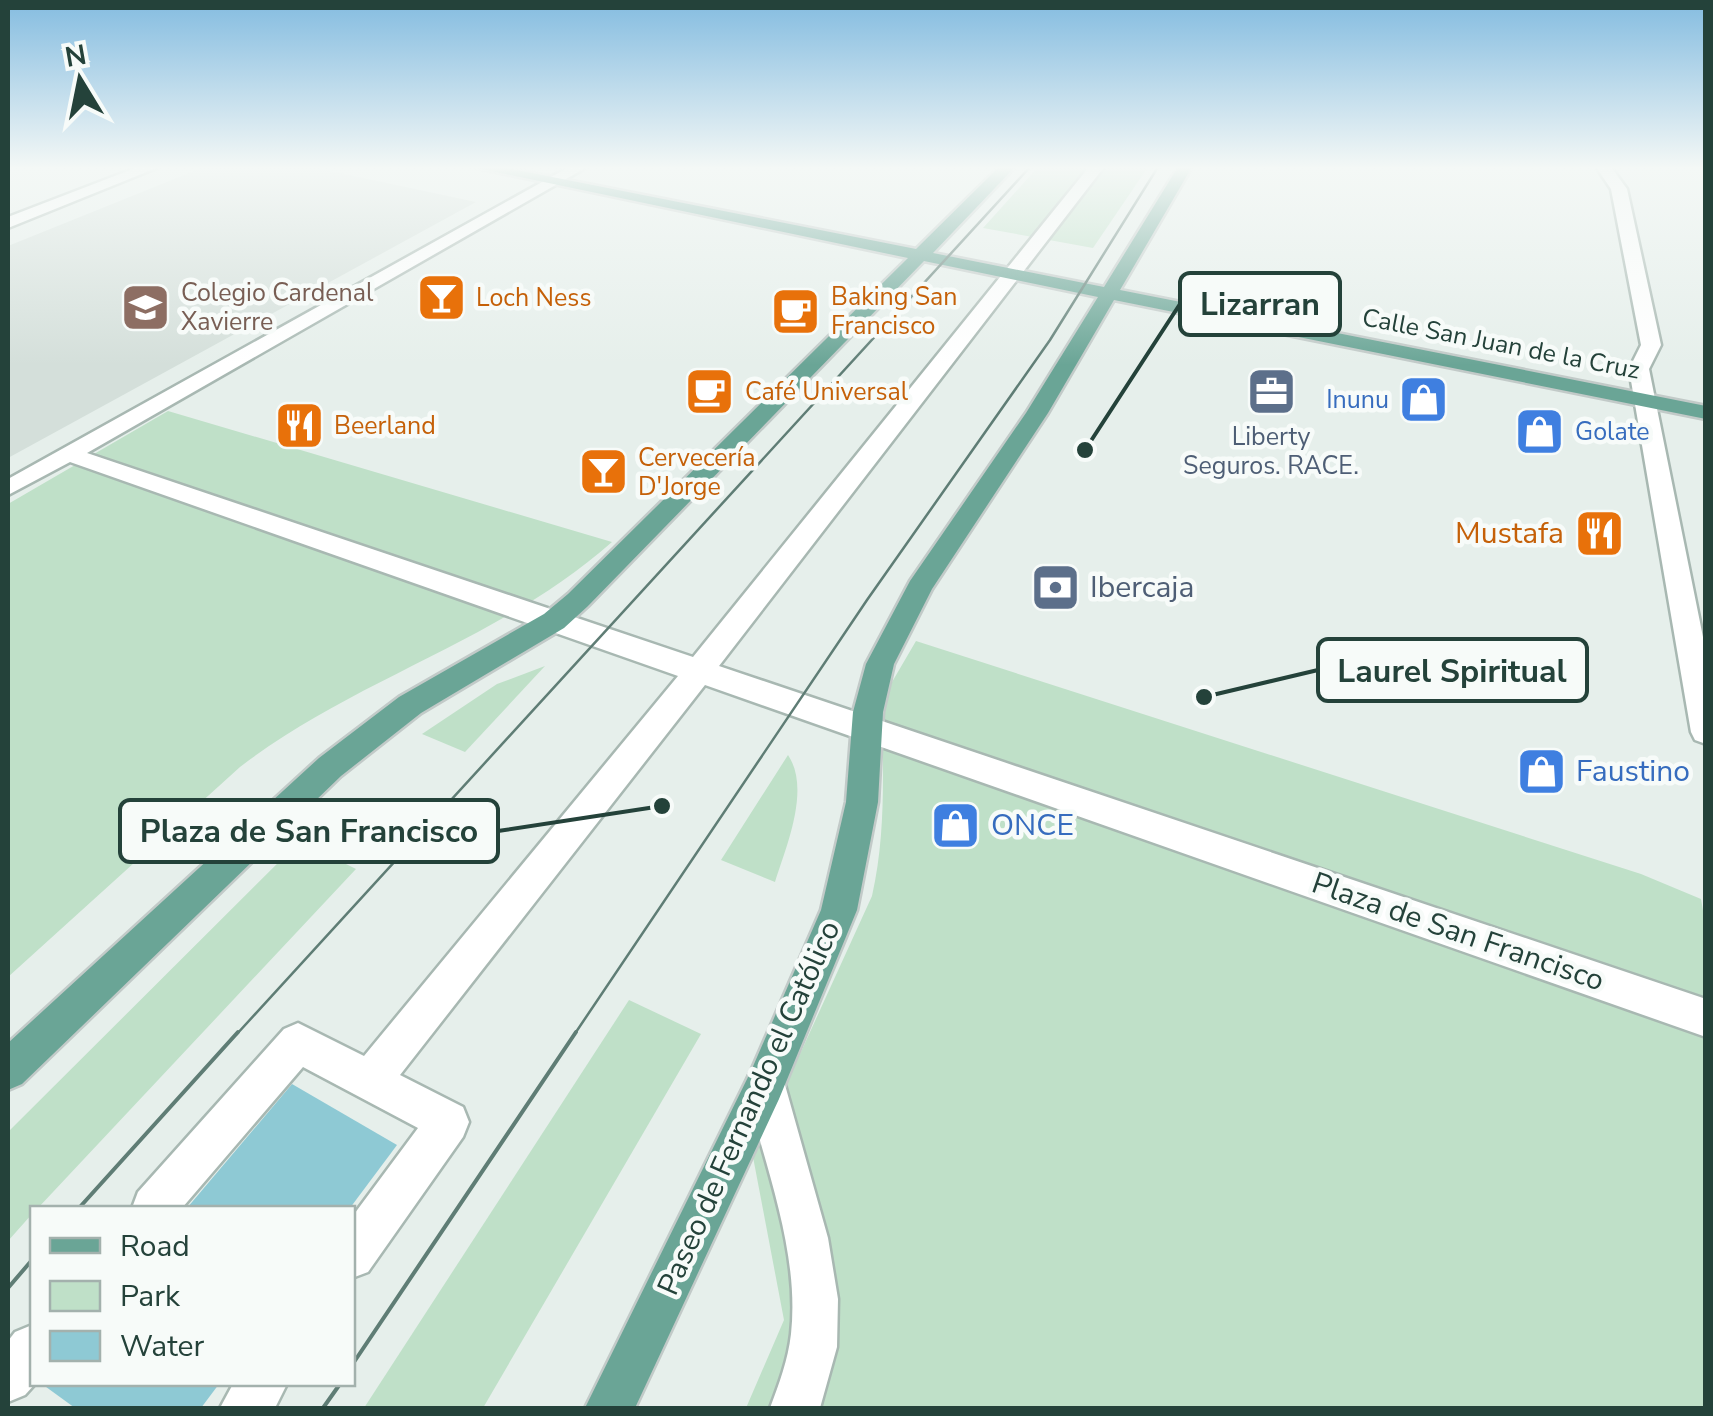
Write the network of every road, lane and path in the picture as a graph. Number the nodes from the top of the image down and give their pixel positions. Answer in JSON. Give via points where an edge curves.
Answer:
{"nodes":[{"id":1,"x":463,"y":233,"type":"edge"},
{"id":2,"x":807,"y":233,"type":"edge"},
{"id":3,"x":943,"y":233,"type":"edge"},
{"id":4,"x":1045,"y":233,"type":"edge"},
{"id":5,"x":1145,"y":233,"type":"edge"},
{"id":6,"x":1629,"y":233,"type":"edge"},
{"id":7,"x":921,"y":256,"type":"junction"},
{"id":8,"x":1012,"y":274,"type":"junction"},
{"id":9,"x":1109,"y":294,"type":"junction"},
{"id":10,"x":1644,"y":401,"type":"junction"},
{"id":11,"x":1706,"y":413,"type":"edge"},
{"id":12,"x":68,"y":454,"type":"junction"},
{"id":13,"x":8,"y":488,"type":"edge"},
{"id":14,"x":554,"y":621,"type":"junction"},
{"id":15,"x":698,"y":672,"type":"junction"},
{"id":16,"x":867,"y":731,"type":"junction"},
{"id":17,"x":1706,"y":732,"type":"edge"},
{"id":18,"x":1706,"y":1018,"type":"edge"},
{"id":19,"x":8,"y":1070,"type":"edge"},
{"id":20,"x":370,"y":1080,"type":"junction"},
{"id":21,"x":765,"y":1085,"type":"junction"},
{"id":22,"x":156,"y":1206,"type":"edge"},
{"id":23,"x":355,"y":1252,"type":"edge"},
{"id":24,"x":30,"y":1351,"type":"edge"},
{"id":25,"x":8,"y":1378,"type":"edge"},
{"id":26,"x":262,"y":1386,"type":"edge"},
{"id":27,"x":245,"y":1408,"type":"edge"},
{"id":28,"x":610,"y":1408,"type":"edge"},
{"id":29,"x":795,"y":1408,"type":"edge"}],
"edges":[{"from":1,"to":12,"type":"street"},
{"from":2,"to":7,"type":"main road","name":"Calle San Juan de la Cruz"},
{"from":3,"to":7,"type":"main road"},
{"from":4,"to":8,"type":"street"},
{"from":5,"to":9,"type":"main road","name":"Paseo de Fernando el Católico"},
{"from":6,"to":10,"type":"street","via":[[1651,345],[1640,369]]},
{"from":7,"to":8,"type":"main road","name":"Calle San Juan de la Cruz"},
{"from":7,"to":14,"type":"main road"},
{"from":8,"to":9,"type":"main road","name":"Calle San Juan de la Cruz"},
{"from":8,"to":15,"type":"street"},
{"from":9,"to":10,"type":"main road","name":"Calle San Juan de la Cruz"},
{"from":9,"to":16,"type":"main road","name":"Paseo de Fernando el Católico","via":[[920,587],[880,664]]},
{"from":10,"to":11,"type":"main road","name":"Calle San Juan de la Cruz"},
{"from":10,"to":17,"type":"street"},
{"from":12,"to":13,"type":"street"},
{"from":12,"to":14,"type":"street","name":"Plaza de San Francisco"},
{"from":14,"to":15,"type":"street","name":"Plaza de San Francisco"},
{"from":14,"to":19,"type":"main road","via":[[410,704],[330,767]]},
{"from":15,"to":16,"type":"street","name":"Plaza de San Francisco"},
{"from":15,"to":20,"type":"street"},
{"from":16,"to":18,"type":"street","name":"Plaza de San Francisco"},
{"from":16,"to":21,"type":"main road","name":"Paseo de Fernando el Católico","via":[[862,802],[839,910]]},
{"from":20,"to":22,"type":"street","via":[[298,1043]]},
{"from":20,"to":23,"type":"street","via":[[448,1122]]},
{"from":21,"to":28,"type":"main road","name":"Paseo de Fernando el Católico"},
{"from":21,"to":29,"type":"street","via":[[811,1274],[816,1324]]},
{"from":24,"to":25,"type":"street"},
{"from":26,"to":27,"type":"street"}]}
